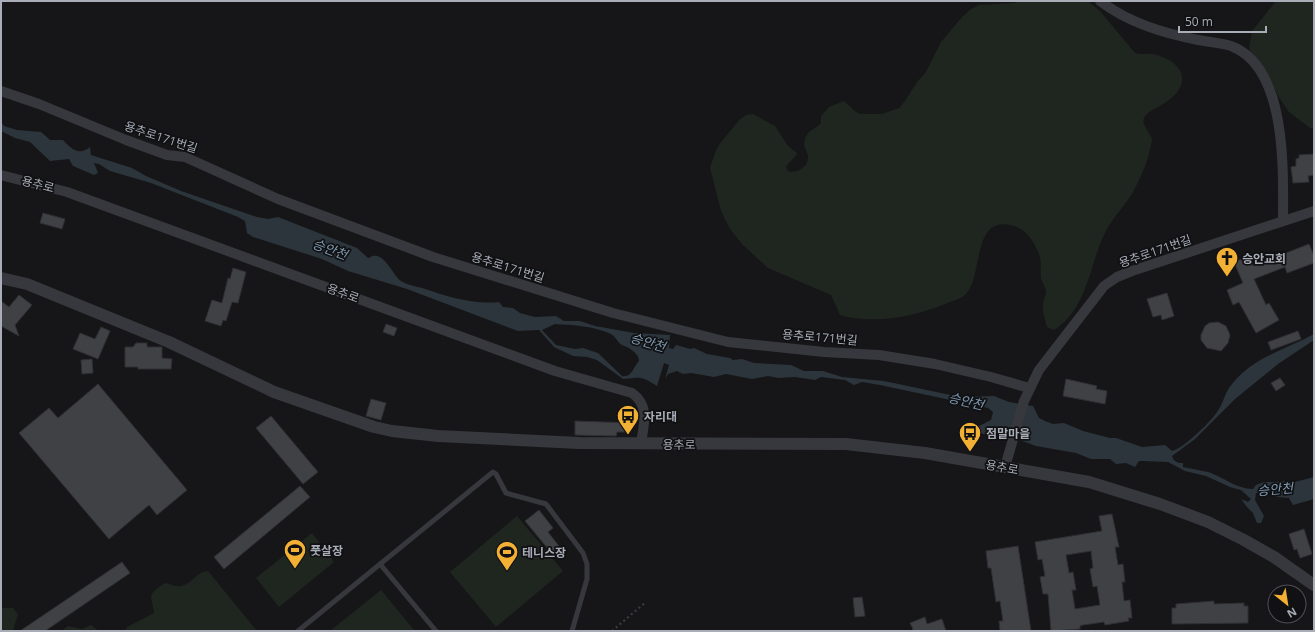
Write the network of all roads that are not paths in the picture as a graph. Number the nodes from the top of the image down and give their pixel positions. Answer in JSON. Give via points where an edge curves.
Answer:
{"nodes":[{"id":1,"x":1100,"y":1,"type":"edge"},
{"id":2,"x":1,"y":91,"type":"edge"},
{"id":3,"x":1,"y":175,"type":"edge"},
{"id":4,"x":1314,"y":211,"type":"edge"},
{"id":5,"x":1283,"y":221,"type":"junction"},
{"id":6,"x":1,"y":278,"type":"edge"},
{"id":7,"x":1029,"y":388,"type":"junction"},
{"id":8,"x":642,"y":443,"type":"junction"},
{"id":9,"x":1005,"y":467,"type":"junction"},
{"id":10,"x":380,"y":564,"type":"junction"},
{"id":11,"x":1314,"y":585,"type":"edge"},
{"id":12,"x":298,"y":631,"type":"edge"},
{"id":13,"x":436,"y":631,"type":"edge"},
{"id":14,"x":572,"y":631,"type":"edge"}],
"edges":[{"from":1,"to":5,"type":"street","via":[[1142,25],[1171,34],[1231,46],[1251,59],[1265,79],[1273,100],[1283,164]]},
{"from":2,"to":7,"type":"street","name":"용추로171번길","via":[[167,155],[185,157],[278,199],[434,257],[614,313],[728,342],[879,355],[936,364]]},
{"from":3,"to":8,"type":"street","name":"용추로","via":[[67,192],[555,371],[632,393],[644,406]]},
{"from":4,"to":5,"type":"street","name":"용추로171번길"},
{"from":5,"to":7,"type":"street","name":"용추로171번길","via":[[1117,277],[1097,293],[1039,370]]},
{"from":6,"to":8,"type":"street","name":"용추로","via":[[27,284],[169,342],[274,392],[374,427],[438,436],[579,443]]},
{"from":7,"to":9,"type":"street","name":"용추로171번길"},
{"from":8,"to":9,"type":"street","name":"용추로","via":[[846,444],[925,453]]},
{"from":9,"to":11,"type":"street","name":"용추로","via":[[1089,482],[1208,522],[1274,557]]},
{"from":10,"to":12,"type":"lane"},
{"from":10,"to":13,"type":"lane"},
{"from":10,"to":14,"type":"lane","via":[[494,472],[506,494],[546,504],[583,553],[587,564],[587,579]]}]}
